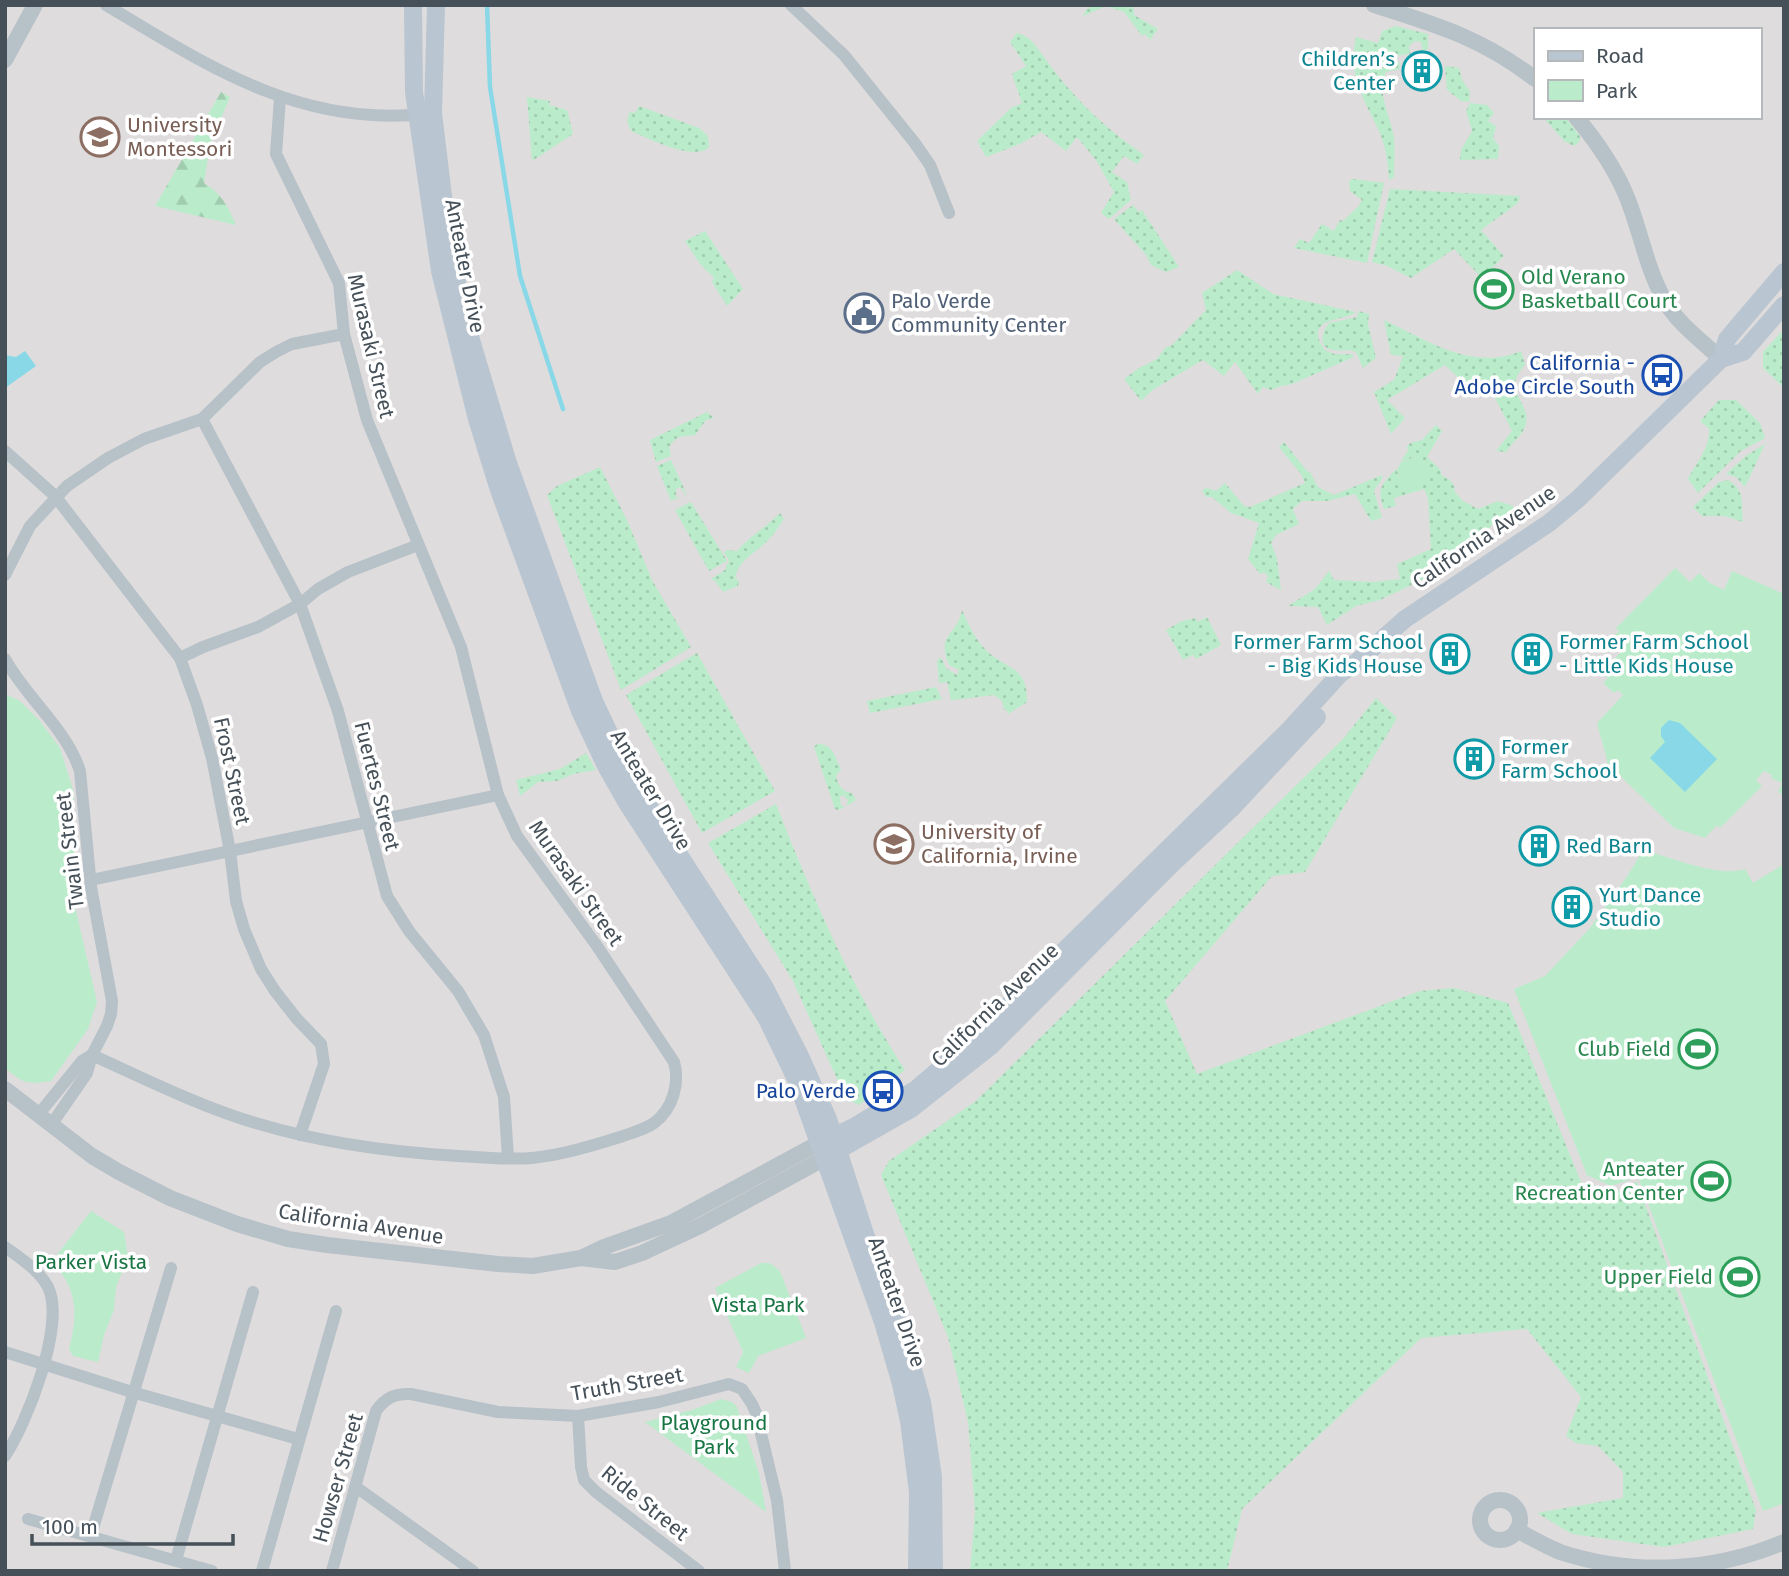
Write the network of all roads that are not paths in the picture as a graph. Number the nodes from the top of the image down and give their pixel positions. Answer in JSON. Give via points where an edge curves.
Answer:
{"nodes":[{"id":1,"x":36,"y":5,"type":"edge"},
{"id":2,"x":106,"y":5,"type":"edge"},
{"id":3,"x":413,"y":5,"type":"edge"},
{"id":4,"x":436,"y":5,"type":"edge"},
{"id":5,"x":791,"y":5,"type":"edge"},
{"id":6,"x":1375,"y":5,"type":"edge"},
{"id":7,"x":5,"y":60,"type":"edge"},
{"id":8,"x":1534,"y":78,"type":"edge"},
{"id":9,"x":280,"y":98,"type":"junction"},
{"id":10,"x":426,"y":114,"type":"junction"},
{"id":11,"x":1578,"y":119,"type":"edge"},
{"id":12,"x":949,"y":213,"type":"dead end"},
{"id":13,"x":1784,"y":272,"type":"edge"},
{"id":14,"x":1784,"y":305,"type":"edge"},
{"id":15,"x":344,"y":334,"type":"junction"},
{"id":16,"x":456,"y":337,"type":"junction"},
{"id":17,"x":1721,"y":359,"type":"junction"},
{"id":18,"x":202,"y":419,"type":"junction"},
{"id":19,"x":5,"y":452,"type":"edge"},
{"id":20,"x":518,"y":489,"type":"junction"},
{"id":21,"x":55,"y":496,"type":"junction"},
{"id":22,"x":418,"y":545,"type":"junction"},
{"id":23,"x":5,"y":575,"type":"edge"},
{"id":24,"x":300,"y":604,"type":"junction"},
{"id":25,"x":180,"y":658,"type":"junction"},
{"id":26,"x":5,"y":659,"type":"edge"},
{"id":27,"x":498,"y":794,"type":"junction"},
{"id":28,"x":367,"y":823,"type":"junction"},
{"id":29,"x":230,"y":851,"type":"junction"},
{"id":30,"x":91,"y":880,"type":"junction"},
{"id":31,"x":92,"y":1055,"type":"junction"},
{"id":32,"x":5,"y":1089,"type":"edge"},
{"id":33,"x":38,"y":1115,"type":"junction"},
{"id":34,"x":51,"y":1125,"type":"junction"},
{"id":35,"x":300,"y":1135,"type":"junction"},
{"id":36,"x":829,"y":1147,"type":"junction"},
{"id":37,"x":508,"y":1158,"type":"junction"},
{"id":38,"x":5,"y":1247,"type":"edge"},
{"id":39,"x":171,"y":1268,"type":"dead end"},
{"id":40,"x":253,"y":1292,"type":"dead end"},
{"id":41,"x":336,"y":1311,"type":"dead end"},
{"id":42,"x":5,"y":1352,"type":"edge"},
{"id":43,"x":44,"y":1364,"type":"junction"},
{"id":44,"x":132,"y":1392,"type":"junction"},
{"id":45,"x":386,"y":1399,"type":"joint"},
{"id":46,"x":216,"y":1416,"type":"junction"},
{"id":47,"x":578,"y":1416,"type":"junction"},
{"id":48,"x":299,"y":1439,"type":"junction"},
{"id":49,"x":5,"y":1456,"type":"edge"},
{"id":50,"x":356,"y":1487,"type":"junction"},
{"id":51,"x":27,"y":1519,"type":"dead end"},
{"id":52,"x":1517,"y":1530,"type":"dead end"},
{"id":53,"x":91,"y":1535,"type":"junction"},
{"id":54,"x":1784,"y":1542,"type":"edge"},
{"id":55,"x":176,"y":1560,"type":"junction"},
{"id":56,"x":212,"y":1571,"type":"edge"},
{"id":57,"x":262,"y":1571,"type":"edge"},
{"id":58,"x":332,"y":1571,"type":"edge"},
{"id":59,"x":473,"y":1571,"type":"edge"},
{"id":60,"x":699,"y":1571,"type":"edge"},
{"id":61,"x":785,"y":1571,"type":"edge"},
{"id":62,"x":917,"y":1571,"type":"edge"},
{"id":63,"x":934,"y":1571,"type":"edge"}],
"edges":[{"from":1,"to":7,"type":"street"},
{"from":2,"to":9,"type":"street","via":[[244,83]]},
{"from":3,"to":10,"type":"main road","name":"Anteater Drive","via":[[415,92]]},
{"from":4,"to":10,"type":"main road","name":"Anteater Drive"},
{"from":5,"to":12,"type":"street","via":[[850,63],[914,142],[930,165]]},
{"from":6,"to":8,"type":"street","via":[[1459,33],[1509,59]]},
{"from":9,"to":10,"type":"street","via":[[336,113]]},
{"from":9,"to":15,"type":"street","name":"Murasaki Street","via":[[276,153],[339,283]]},
{"from":10,"to":16,"type":"main road","name":"Anteater Drive","via":[[434,237]]},
{"from":10,"to":20,"type":"main road","name":"Anteater Drive","via":[[462,310]]},
{"from":11,"to":17,"type":"street","via":[[1619,181],[1667,304]]},
{"from":13,"to":17,"type":"main road","name":"California Avenue","via":[[1727,339]]},
{"from":14,"to":17,"type":"main road","name":"California Avenue","via":[[1743,352]]},
{"from":15,"to":18,"type":"street","via":[[292,344],[276,352]]},
{"from":15,"to":22,"type":"street","name":"Murasaki Street","via":[[367,419]]},
{"from":16,"to":20,"type":"main road","via":[[468,357],[507,477]]},
{"from":16,"to":36,"type":"main road","name":"Anteater Drive","via":[[499,490],[580,711],[627,803],[766,1017]]},
{"from":17,"to":36,"type":"main road","name":"California Avenue","via":[[1549,523],[1405,619],[1340,674],[1288,731],[970,1043],[915,1090]]},
{"from":18,"to":21,"type":"street","via":[[144,439]]},
{"from":18,"to":24,"type":"street","name":"Fuertes Street"},
{"from":19,"to":21,"type":"street","name":"Frost Street"},
{"from":20,"to":36,"type":"main road","name":"Anteater Drive","via":[[594,701],[646,803],[764,986],[799,1054]]},
{"from":21,"to":23,"type":"street","via":[[30,526]]},
{"from":21,"to":25,"type":"street","name":"Frost Street"},
{"from":22,"to":24,"type":"street","via":[[348,572]]},
{"from":22,"to":27,"type":"street","name":"Murasaki Street","via":[[461,647]]},
{"from":24,"to":25,"type":"street","via":[[258,627]]},
{"from":24,"to":28,"type":"street","name":"Fuertes Street","via":[[338,711]]},
{"from":25,"to":29,"type":"street","name":"Frost Street","via":[[212,758]]},
{"from":26,"to":30,"type":"street","name":"Twain Street","via":[[75,757]]},
{"from":27,"to":28,"type":"street"},
{"from":27,"to":37,"type":"street","name":"Murasaki Street","via":[[517,836],[597,946],[678,1074],[666,1110],[640,1130],[560,1154]]},
{"from":28,"to":29,"type":"street"},
{"from":28,"to":37,"type":"street","name":"Fuertes Street","via":[[395,911],[458,991],[484,1035],[504,1097]]},
{"from":29,"to":30,"type":"street"},
{"from":29,"to":35,"type":"street","name":"Frost Street","via":[[236,901],[251,949],[275,991],[324,1053]]},
{"from":30,"to":31,"type":"street","name":"Twain Street","via":[[112,1001],[107,1026]]},
{"from":31,"to":33,"type":"street","name":"Twain Street"},
{"from":31,"to":34,"type":"street","name":"Twain Street","via":[[87,1073]]},
{"from":31,"to":35,"type":"street","name":"Murasaki Street","via":[[247,1120]]},
{"from":32,"to":33,"type":"street","name":"California Avenue"},
{"from":33,"to":34,"type":"street","name":"California Avenue"},
{"from":34,"to":36,"type":"street","name":"California Avenue","via":[[92,1156],[170,1198],[237,1224],[327,1245],[533,1266],[581,1258],[615,1262],[642,1253],[700,1226]]},
{"from":35,"to":37,"type":"street","name":"Murasaki Street","via":[[422,1154]]},
{"from":36,"to":62,"type":"main road","name":"Anteater Drive","via":[[909,1420],[918,1492]]},
{"from":36,"to":63,"type":"main road","name":"Anteater Drive","via":[[903,1334],[922,1402],[933,1478]]},
{"from":38,"to":43,"type":"street","via":[[35,1270],[51,1294],[54,1313]]},
{"from":39,"to":44,"type":"street"},
{"from":40,"to":46,"type":"street"},
{"from":41,"to":48,"type":"street"},
{"from":42,"to":43,"type":"street"},
{"from":43,"to":44,"type":"street"},
{"from":43,"to":49,"type":"street","via":[[23,1423]]},
{"from":44,"to":46,"type":"street"},
{"from":44,"to":53,"type":"street"},
{"from":45,"to":47,"type":"street","name":"Truth Street","via":[[399,1393],[498,1412]]},
{"from":45,"to":50,"type":"street","name":"Howser Street","via":[[376,1411]]},
{"from":46,"to":48,"type":"street"},
{"from":46,"to":55,"type":"street"},
{"from":47,"to":60,"type":"street","name":"Ride Street","via":[[584,1480]]},
{"from":47,"to":61,"type":"street","name":"Truth Street","via":[[729,1384],[742,1389],[756,1413],[772,1470]]},
{"from":48,"to":57,"type":"street"},
{"from":50,"to":58,"type":"street","name":"Howser Street"},
{"from":50,"to":59,"type":"street"},
{"from":51,"to":53,"type":"street"},
{"from":52,"to":54,"type":"street","via":[[1571,1556],[1609,1566],[1663,1570],[1734,1560]]},
{"from":53,"to":55,"type":"street"},
{"from":55,"to":56,"type":"street"}]}
